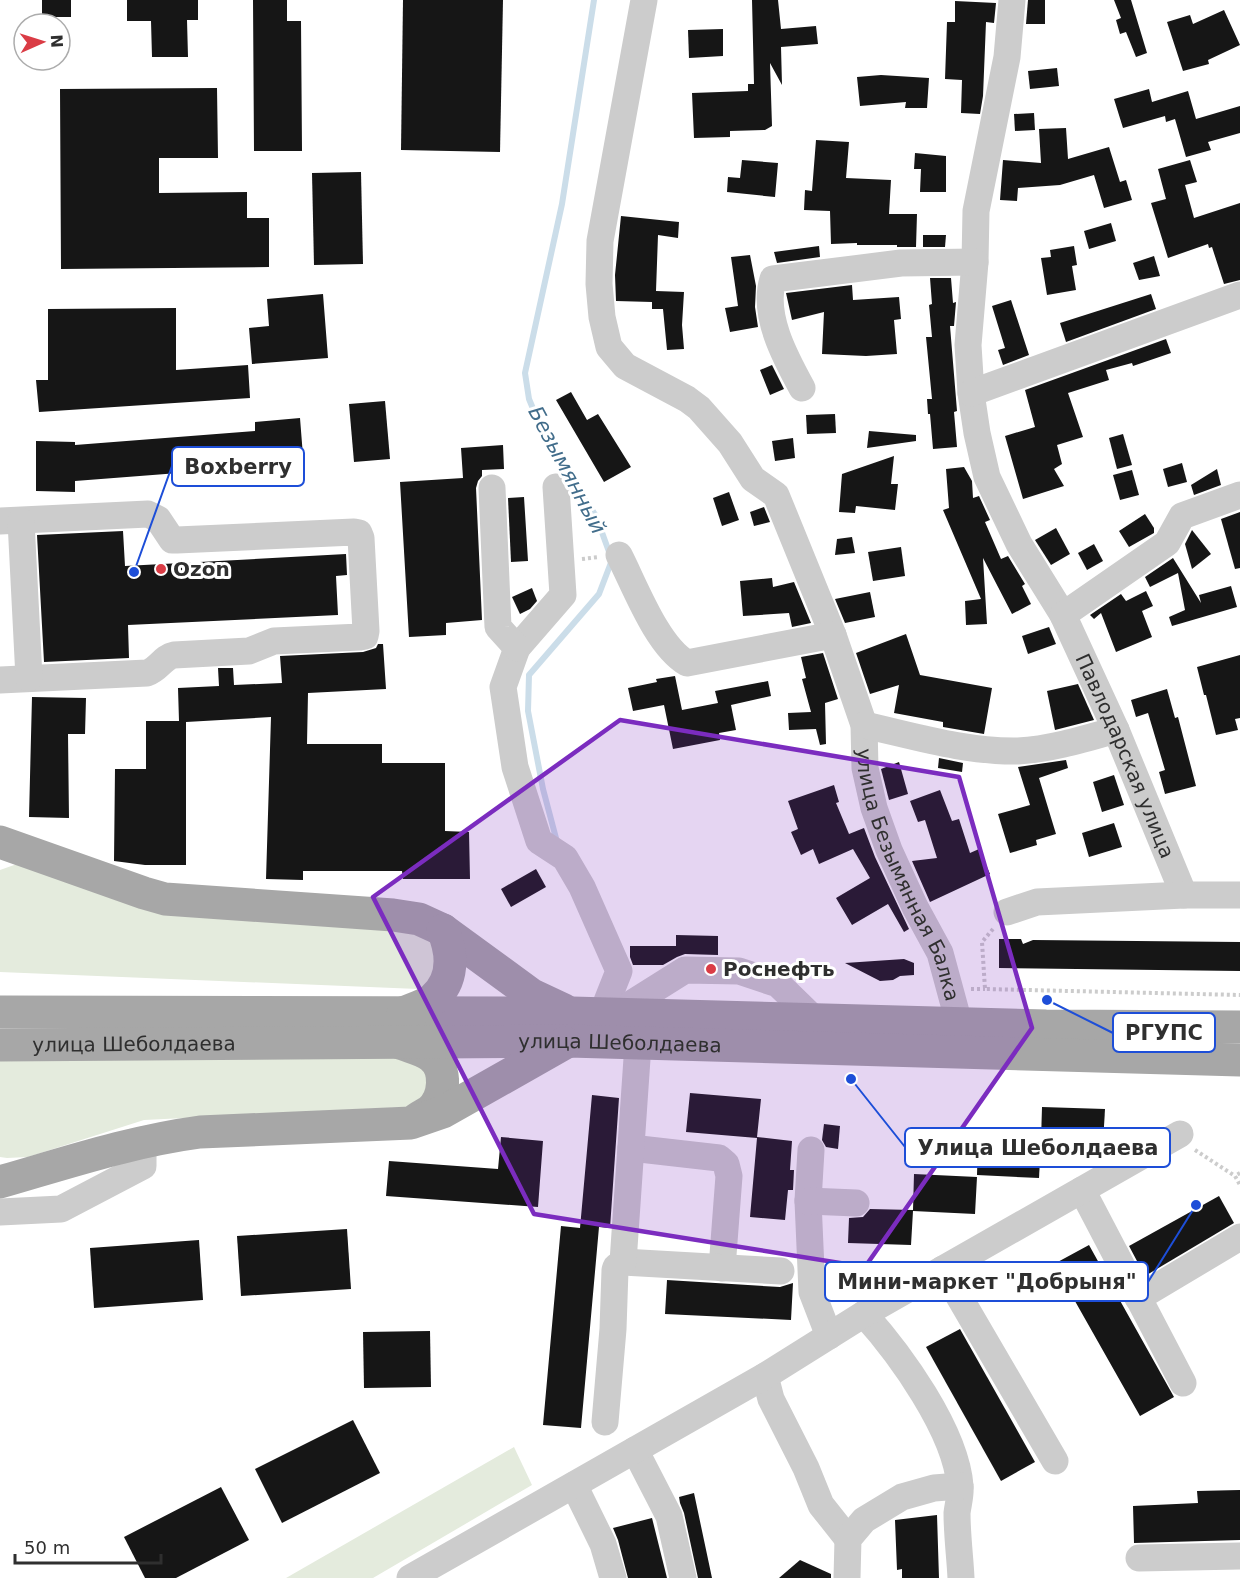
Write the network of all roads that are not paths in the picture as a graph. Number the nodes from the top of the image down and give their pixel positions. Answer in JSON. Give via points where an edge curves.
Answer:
{"nodes":[{"id":1,"x":644,"y":0,"type":"edge"},
{"id":2,"x":1012,"y":0,"type":"edge"},
{"id":3,"x":975,"y":262,"type":"junction"},
{"id":4,"x":1240,"y":295,"type":"edge"},
{"id":5,"x":802,"y":388,"type":"dead end"},
{"id":6,"x":971,"y":393,"type":"junction"},
{"id":7,"x":556,"y":487,"type":"dead end"},
{"id":8,"x":492,"y":488,"type":"dead end"},
{"id":9,"x":1240,"y":495,"type":"edge"},
{"id":10,"x":11,"y":521,"type":"edge"},
{"id":11,"x":620,"y":555,"type":"dead end"},
{"id":12,"x":1063,"y":615,"type":"junction"},
{"id":13,"x":833,"y":635,"type":"junction"},
{"id":14,"x":517,"y":648,"type":"junction"},
{"id":15,"x":29,"y":678,"type":"junction"},
{"id":16,"x":0,"y":680,"type":"edge"},
{"id":17,"x":864,"y":725,"type":"junction"},
{"id":18,"x":1116,"y":730,"type":"junction"},
{"id":19,"x":0,"y":842,"type":"edge"},
{"id":20,"x":1184,"y":895,"type":"junction"},
{"id":21,"x":1240,"y":895,"type":"edge"},
{"id":22,"x":1007,"y":912,"type":"road end"},
{"id":23,"x":443,"y":930,"type":"junction"},
{"id":24,"x":0,"y":1012,"type":"edge"},
{"id":25,"x":814,"y":1019,"type":"junction"},
{"id":26,"x":589,"y":1020,"type":"junction"},
{"id":27,"x":959,"y":1023,"type":"junction"},
{"id":28,"x":1240,"y":1027,"type":"edge"},
{"id":29,"x":398,"y":1029,"type":"junction"},
{"id":30,"x":638,"y":1044,"type":"junction"},
{"id":31,"x":0,"y":1045,"type":"edge"},
{"id":32,"x":1240,"y":1060,"type":"edge"},
{"id":33,"x":411,"y":1123,"type":"junction"},
{"id":34,"x":143,"y":1140,"type":"junction"},
{"id":35,"x":1184,"y":1140,"type":"road end"},
{"id":36,"x":631,"y":1148,"type":"junction"},
{"id":37,"x":811,"y":1150,"type":"dead end"},
{"id":38,"x":0,"y":1182,"type":"edge"},
{"id":39,"x":1082,"y":1190,"type":"junction"},
{"id":40,"x":808,"y":1201,"type":"junction"},
{"id":41,"x":856,"y":1203,"type":"dead end"},
{"id":42,"x":0,"y":1212,"type":"edge"},
{"id":43,"x":1240,"y":1238,"type":"edge"},
{"id":44,"x":623,"y":1262,"type":"junction"},
{"id":45,"x":722,"y":1268,"type":"junction"},
{"id":46,"x":943,"y":1269,"type":"junction"},
{"id":47,"x":781,"y":1271,"type":"dead end"},
{"id":48,"x":1138,"y":1298,"type":"junction"},
{"id":49,"x":864,"y":1314,"type":"junction"},
{"id":50,"x":829,"y":1336,"type":"junction"},
{"id":51,"x":765,"y":1376,"type":"junction"},
{"id":52,"x":1183,"y":1383,"type":"dead end"},
{"id":53,"x":605,"y":1422,"type":"dead end"},
{"id":54,"x":635,"y":1450,"type":"junction"},
{"id":55,"x":1055,"y":1461,"type":"dead end"},
{"id":56,"x":574,"y":1485,"type":"junction"},
{"id":57,"x":960,"y":1486,"type":"junction"},
{"id":58,"x":848,"y":1539,"type":"junction"},
{"id":59,"x":1240,"y":1556,"type":"edge"},
{"id":60,"x":1139,"y":1558,"type":"dead end"},
{"id":61,"x":425,"y":1574,"type":"edge"},
{"id":62,"x":613,"y":1578,"type":"edge"},
{"id":63,"x":683,"y":1578,"type":"edge"},
{"id":64,"x":847,"y":1578,"type":"edge"},
{"id":65,"x":961,"y":1578,"type":"edge"}],
"edges":[{"from":1,"to":13,"type":"street","name":"улица Безымянная Балка","via":[[600,241],[599,284],[609,347],[625,366],[699,408],[730,443],[753,479],[776,495]]},
{"from":2,"to":3,"type":"street","name":"Павлодарская улица","via":[[1007,57],[976,211]]},
{"from":3,"to":5,"type":"street","via":[[901,263],[773,279],[770,291],[775,330]]},
{"from":3,"to":6,"type":"street","name":"Павлодарская улица","via":[[968,345]]},
{"from":4,"to":6,"type":"street"},
{"from":6,"to":12,"type":"street","name":"Павлодарская улица","via":[[987,477],[1019,544]]},
{"from":7,"to":14,"type":"street","via":[[563,595]]},
{"from":8,"to":14,"type":"street","via":[[498,627]]},
{"from":9,"to":12,"type":"street","via":[[1182,516],[1167,543]]},
{"from":10,"to":15,"type":"street"},
{"from":10,"to":15,"type":"street","via":[[148,514],[158,519],[172,540],[354,532],[361,538],[365,636],[274,641],[249,651],[174,655],[147,672]]},
{"from":11,"to":13,"type":"street","via":[[657,631],[676,657],[687,663]]},
{"from":12,"to":18,"type":"street","name":"Павлодарская улица"},
{"from":13,"to":17,"type":"street","name":"улица Безымянная Балка"},
{"from":14,"to":26,"type":"street","via":[[503,687],[515,767],[539,841],[565,858],[619,971]]},
{"from":15,"to":16,"type":"street"},
{"from":17,"to":18,"type":"street","name":"улица Безымянная Балка","via":[[972,747],[1016,751],[1048,748]]},
{"from":17,"to":27,"type":"street","name":"улица Безымянная Балка","via":[[865,768],[874,808],[915,907],[940,952]]},
{"from":18,"to":20,"type":"street","name":"Павлодарская улица"},
{"from":19,"to":23,"type":"main road","via":[[165,899],[393,915],[419,919]]},
{"from":20,"to":21,"type":"street"},
{"from":20,"to":22,"type":"street","via":[[1037,902]]},
{"from":23,"to":26,"type":"main road","via":[[532,995]]},
{"from":23,"to":29,"type":"main road","via":[[450,946],[451,966],[444,987]]},
{"from":24,"to":29,"type":"main road","name":"улица Шеболдаева"},
{"from":25,"to":26,"type":"main road","name":"улица Шеболдаева"},
{"from":25,"to":26,"type":"street","via":[[778,984],[739,970],[685,970]]},
{"from":25,"to":27,"type":"main road","name":"улица Шеболдаева"},
{"from":26,"to":29,"type":"main road","name":"улица Шеболдаева"},
{"from":26,"to":30,"type":"main road","name":"улица Шеболдаева"},
{"from":26,"to":33,"type":"main road","via":[[442,1112]]},
{"from":27,"to":28,"type":"main road","name":"улица Шеболдаева"},
{"from":29,"to":31,"type":"main road","name":"улица Шеболдаева"},
{"from":29,"to":33,"type":"main road","via":[[434,1058],[443,1081],[440,1097],[431,1110]]},
{"from":30,"to":32,"type":"main road","name":"улица Шеболдаева"},
{"from":30,"to":36,"type":"street"},
{"from":33,"to":34,"type":"main road","via":[[200,1131]]},
{"from":34,"to":38,"type":"main road"},
{"from":34,"to":42,"type":"street","via":[[143,1166],[61,1209]]},
{"from":35,"to":39,"type":"street"},
{"from":36,"to":44,"type":"street"},
{"from":36,"to":45,"type":"street","via":[[719,1158],[726,1164],[729,1176]]},
{"from":37,"to":40,"type":"street"},
{"from":39,"to":46,"type":"street"},
{"from":39,"to":48,"type":"street"},
{"from":40,"to":41,"type":"street"},
{"from":40,"to":50,"type":"street","via":[[812,1292]]},
{"from":43,"to":48,"type":"street"},
{"from":44,"to":45,"type":"street"},
{"from":44,"to":53,"type":"street","via":[[615,1270]]},
{"from":45,"to":47,"type":"street"},
{"from":46,"to":49,"type":"street"},
{"from":46,"to":55,"type":"street"},
{"from":48,"to":52,"type":"street"},
{"from":49,"to":50,"type":"street"},
{"from":49,"to":57,"type":"street","via":[[888,1341],[941,1424]]},
{"from":50,"to":51,"type":"street"},
{"from":51,"to":54,"type":"street"},
{"from":51,"to":58,"type":"street","via":[[771,1399],[821,1505]]},
{"from":54,"to":56,"type":"street"},
{"from":54,"to":63,"type":"street","via":[[669,1516]]},
{"from":56,"to":61,"type":"street"},
{"from":56,"to":62,"type":"street","via":[[603,1544]]},
{"from":57,"to":58,"type":"street","via":[[902,1497],[864,1520]]},
{"from":57,"to":65,"type":"street","via":[[957,1514]]},
{"from":58,"to":64,"type":"street"},
{"from":59,"to":60,"type":"street"}]}
